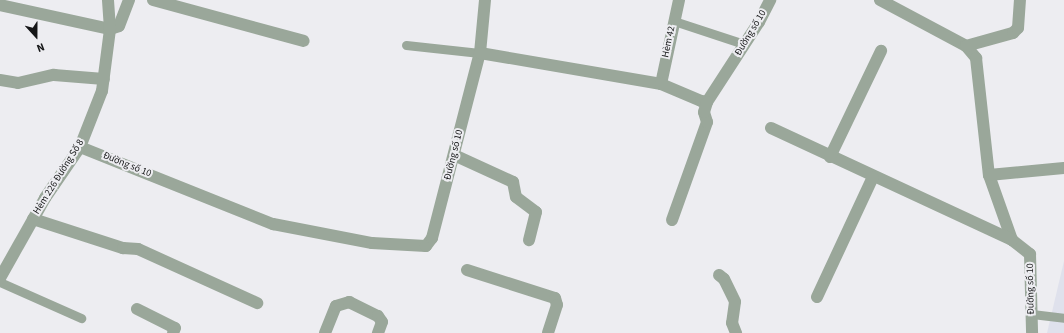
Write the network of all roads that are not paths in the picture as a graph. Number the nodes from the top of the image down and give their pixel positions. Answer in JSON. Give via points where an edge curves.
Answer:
{"nodes":[{"id":1,"x":108,"y":0,"type":"edge"},
{"id":2,"x":129,"y":0,"type":"edge"},
{"id":3,"x":153,"y":0,"type":"edge"},
{"id":4,"x":482,"y":0,"type":"edge"},
{"id":5,"x":770,"y":0,"type":"edge"},
{"id":6,"x":880,"y":0,"type":"edge"},
{"id":7,"x":1020,"y":0,"type":"edge"},
{"id":8,"x":678,"y":1,"type":"edge"},
{"id":9,"x":0,"y":4,"type":"edge"},
{"id":10,"x":674,"y":21,"type":"junction"},
{"id":11,"x":110,"y":29,"type":"junction"},
{"id":12,"x":304,"y":41,"type":"dead end"},
{"id":13,"x":744,"y":44,"type":"junction"},
{"id":14,"x":406,"y":45,"type":"dead end"},
{"id":15,"x":966,"y":46,"type":"junction"},
{"id":16,"x":881,"y":51,"type":"dead end"},
{"id":17,"x":480,"y":53,"type":"junction"},
{"id":18,"x":104,"y":79,"type":"junction"},
{"id":19,"x":0,"y":80,"type":"edge"},
{"id":20,"x":661,"y":84,"type":"junction"},
{"id":21,"x":707,"y":102,"type":"junction"},
{"id":22,"x":771,"y":128,"type":"dead end"},
{"id":23,"x":80,"y":147,"type":"junction"},
{"id":24,"x":454,"y":155,"type":"junction"},
{"id":25,"x":830,"y":157,"type":"junction"},
{"id":26,"x":1064,"y":168,"type":"edge"},
{"id":27,"x":989,"y":175,"type":"junction"},
{"id":28,"x":873,"y":177,"type":"junction"},
{"id":29,"x":33,"y":219,"type":"junction"},
{"id":30,"x":672,"y":220,"type":"dead end"},
{"id":31,"x":530,"y":240,"type":"dead end"},
{"id":32,"x":1012,"y":240,"type":"junction"},
{"id":33,"x":467,"y":270,"type":"dead end"},
{"id":34,"x":719,"y":275,"type":"dead end"},
{"id":35,"x":0,"y":278,"type":"edge"},
{"id":36,"x":0,"y":282,"type":"edge"},
{"id":37,"x":817,"y":297,"type":"dead end"},
{"id":38,"x":257,"y":303,"type":"dead end"},
{"id":39,"x":137,"y":310,"type":"dead end"},
{"id":40,"x":1032,"y":314,"type":"junction"},
{"id":41,"x":81,"y":318,"type":"dead end"},
{"id":42,"x":1064,"y":318,"type":"edge"},
{"id":43,"x":172,"y":333,"type":"edge"},
{"id":44,"x":325,"y":333,"type":"edge"},
{"id":45,"x":378,"y":333,"type":"edge"},
{"id":46,"x":548,"y":333,"type":"edge"},
{"id":47,"x":736,"y":333,"type":"edge"},
{"id":48,"x":1032,"y":333,"type":"edge"}],
"edges":[{"from":1,"to":11,"type":"street","name":"Hẻm 226 Đường Số 8"},
{"from":2,"to":11,"type":"street","via":[[119,26]]},
{"from":3,"to":12,"type":"street"},
{"from":4,"to":17,"type":"street","name":"Đường số 10"},
{"from":5,"to":13,"type":"street","name":"Đường số 10"},
{"from":6,"to":15,"type":"street"},
{"from":7,"to":15,"type":"street","via":[[1018,28],[1013,33]]},
{"from":8,"to":10,"type":"street","name":"Hèm 42"},
{"from":9,"to":11,"type":"street"},
{"from":10,"to":13,"type":"lane"},
{"from":10,"to":20,"type":"street","name":"Hèm 42"},
{"from":11,"to":18,"type":"street","name":"Hẻm 226 Đường Số 8"},
{"from":13,"to":21,"type":"street","name":"Đường số 10"},
{"from":14,"to":17,"type":"lane"},
{"from":15,"to":27,"type":"street","via":[[976,58]]},
{"from":16,"to":25,"type":"street"},
{"from":17,"to":20,"type":"street"},
{"from":17,"to":24,"type":"street","name":"Đường số 10"},
{"from":18,"to":19,"type":"street","via":[[54,74],[18,83]]},
{"from":18,"to":23,"type":"street","name":"Hẻm 226 Đường Số 8","via":[[102,91]]},
{"from":20,"to":21,"type":"street"},
{"from":21,"to":30,"type":"street","via":[[704,112],[706,122]]},
{"from":22,"to":25,"type":"street"},
{"from":23,"to":24,"type":"street","name":"Đường số 10","via":[[273,224],[372,243],[426,246],[432,238]]},
{"from":23,"to":29,"type":"street","name":"Hẻm 226 Đường Số 8"},
{"from":24,"to":31,"type":"street","via":[[513,182],[516,196],[536,212]]},
{"from":25,"to":28,"type":"street"},
{"from":26,"to":27,"type":"street"},
{"from":27,"to":32,"type":"street"},
{"from":28,"to":32,"type":"street"},
{"from":28,"to":37,"type":"street"},
{"from":29,"to":35,"type":"street","name":"Hẻm 226 Đường Số 8"},
{"from":29,"to":38,"type":"street","via":[[123,248],[138,249]]},
{"from":32,"to":40,"type":"street","name":"Đường số 10","via":[[1030,254]]},
{"from":33,"to":46,"type":"street","via":[[555,298],[557,305]]},
{"from":34,"to":47,"type":"street","via":[[724,279],[735,302],[732,323]]},
{"from":36,"to":41,"type":"lane"},
{"from":39,"to":43,"type":"street","via":[[176,328]]},
{"from":40,"to":42,"type":"lane"},
{"from":40,"to":48,"type":"street","name":"Đường số 10"},
{"from":44,"to":45,"type":"street","via":[[336,306],[349,302],[378,316],[382,322]]}]}
